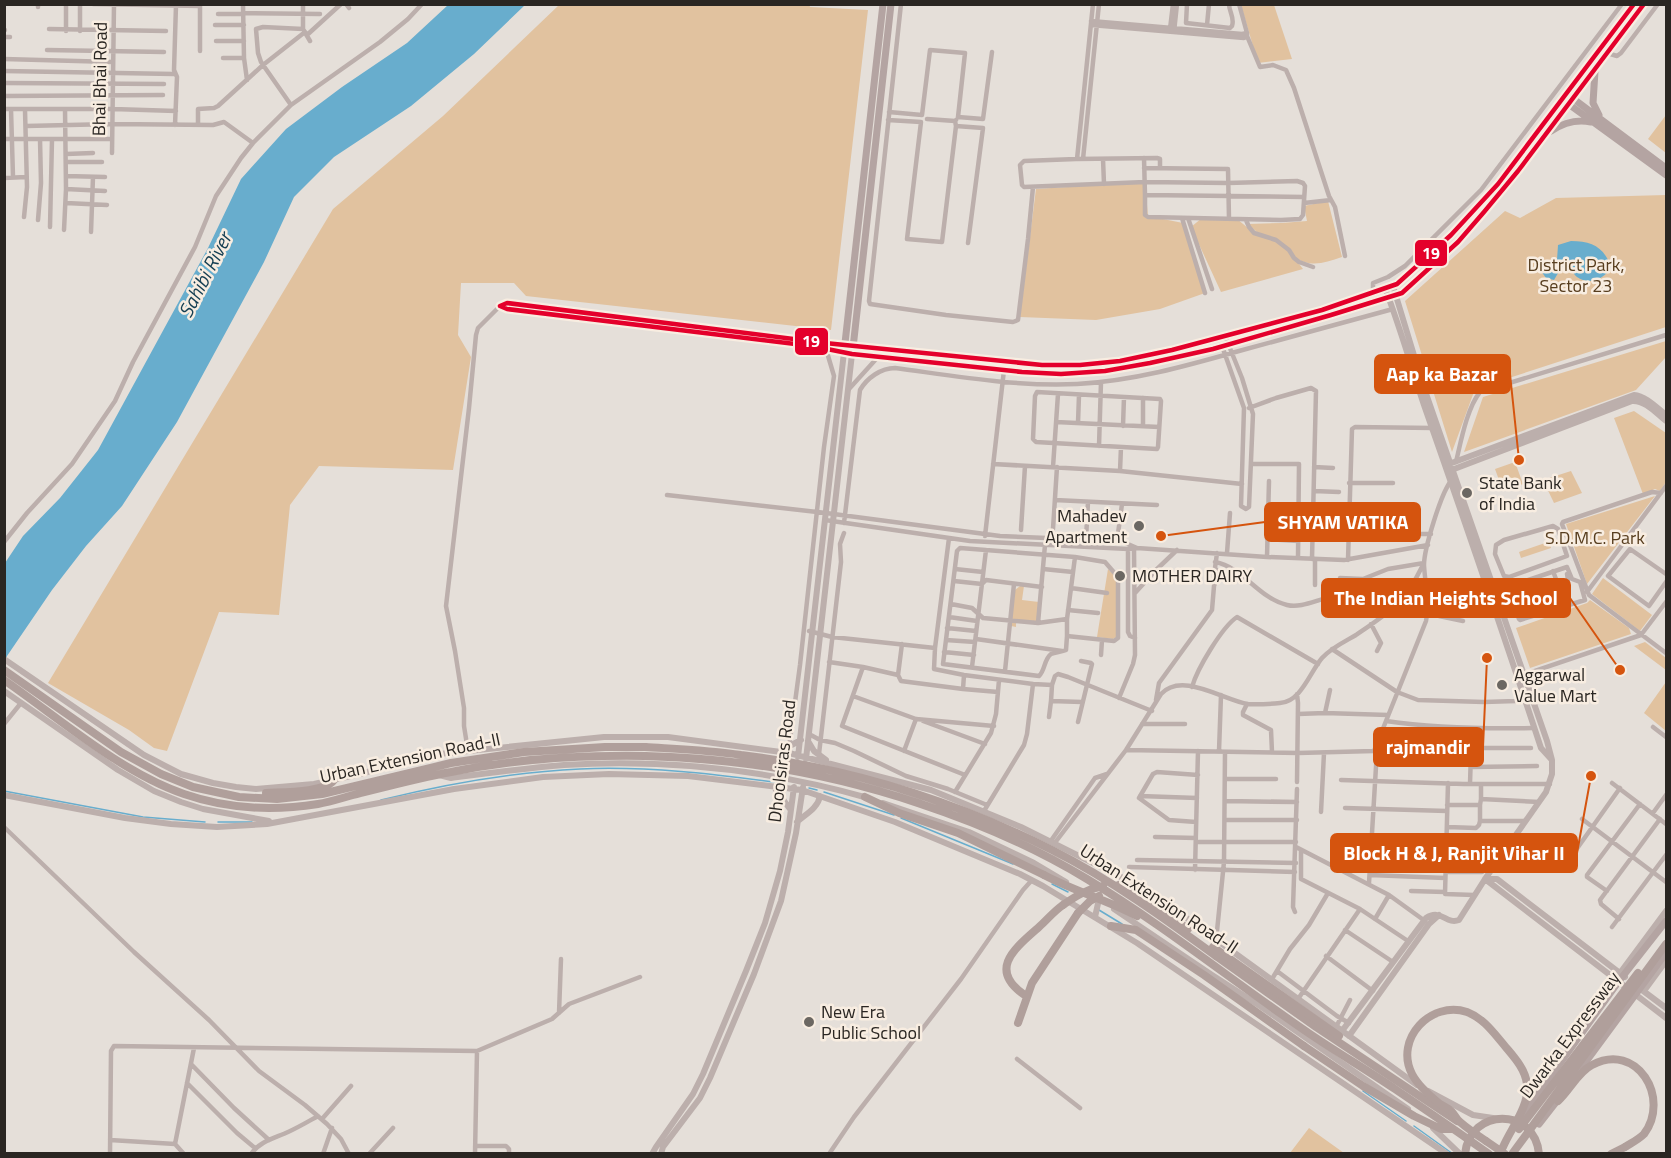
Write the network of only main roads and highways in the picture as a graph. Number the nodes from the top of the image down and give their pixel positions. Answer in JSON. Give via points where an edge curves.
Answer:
{"nodes":[{"id":1,"x":883,"y":4,"type":"edge"},
{"id":2,"x":891,"y":4,"type":"edge"},
{"id":3,"x":1634,"y":4,"type":"edge"},
{"id":4,"x":1642,"y":7,"type":"edge"},
{"id":5,"x":1595,"y":69,"type":"junction"},
{"id":6,"x":1568,"y":99,"type":"junction"},
{"id":7,"x":1598,"y":121,"type":"junction"},
{"id":8,"x":1547,"y":133,"type":"junction"},
{"id":9,"x":1666,"y":168,"type":"edge"},
{"id":10,"x":1666,"y":175,"type":"edge"},
{"id":11,"x":1498,"y":190,"type":"junction"},
{"id":12,"x":1489,"y":200,"type":"junction"},
{"id":13,"x":854,"y":308,"type":"junction"},
{"id":14,"x":849,"y":349,"type":"junction"},
{"id":15,"x":4,"y":670,"type":"edge"},
{"id":16,"x":4,"y":680,"type":"edge"},
{"id":17,"x":23,"y":691,"type":"junction"},
{"id":18,"x":334,"y":780,"type":"road end"},
{"id":19,"x":865,"y":797,"type":"road end"},
{"id":20,"x":251,"y":798,"type":"junction"},
{"id":21,"x":1129,"y":887,"type":"junction"},
{"id":22,"x":1150,"y":918,"type":"junction"},
{"id":23,"x":1666,"y":921,"type":"edge"},
{"id":24,"x":1111,"y":926,"type":"road end"},
{"id":25,"x":1666,"y":934,"type":"edge"},
{"id":26,"x":1666,"y":944,"type":"edge"},
{"id":27,"x":1666,"y":953,"type":"edge"},
{"id":28,"x":1026,"y":996,"type":"dead end"},
{"id":29,"x":1018,"y":1023,"type":"dead end"},
{"id":30,"x":1347,"y":1048,"type":"junction"},
{"id":31,"x":1545,"y":1110,"type":"junction"},
{"id":32,"x":1518,"y":1122,"type":"junction"},
{"id":33,"x":1455,"y":1125,"type":"junction"},
{"id":34,"x":1532,"y":1133,"type":"junction"},
{"id":35,"x":1502,"y":1151,"type":"edge"},
{"id":36,"x":1463,"y":1154,"type":"edge"},
{"id":37,"x":1489,"y":1154,"type":"edge"},
{"id":38,"x":1512,"y":1154,"type":"edge"},
{"id":39,"x":1539,"y":1154,"type":"edge"},
{"id":40,"x":1611,"y":1154,"type":"edge"}],
"edges":[{"from":1,"to":13,"type":"main road"},
{"from":2,"to":13,"type":"main road"},
{"from":3,"to":6,"type":"main road"},
{"from":4,"to":5,"type":"main road"},
{"from":5,"to":6,"type":"main road"},
{"from":5,"to":7,"type":"main road","via":[[1593,103]]},
{"from":6,"to":7,"type":"main road"},
{"from":6,"to":8,"type":"main road"},
{"from":6,"to":11,"type":"main road"},
{"from":7,"to":8,"type":"main road","via":[[1563,124]]},
{"from":7,"to":9,"type":"main road"},
{"from":7,"to":10,"type":"main road"},
{"from":8,"to":11,"type":"main road"},
{"from":11,"to":12,"type":"main road"},
{"from":12,"to":14,"type":"main road","via":[[1393,286],[1322,310],[1172,350],[1120,361],[1042,365]]},
{"from":12,"to":14,"type":"main road","via":[[1450,249],[1402,293],[1150,363],[1061,374],[878,357]]},
{"from":13,"to":14,"type":"main road"},
{"from":15,"to":17,"type":"highway","name":"Urban Extension Road-II"},
{"from":16,"to":17,"type":"highway","name":"Urban Extension Road-II"},
{"from":17,"to":20,"type":"highway","name":"Urban Extension Road-II","via":[[161,774],[193,787]]},
{"from":17,"to":22,"type":"highway","name":"Urban Extension Road-II","bridge":true,"via":[[105,753],[140,774],[183,794],[255,808],[321,803],[438,774],[565,757],[645,756],[788,770],[880,792],[996,833],[1048,857]]},
{"from":18,"to":20,"type":"highway","via":[[316,788]]},
{"from":19,"to":22,"type":"highway","bridge":true,"via":[[958,833],[1066,887]]},
{"from":20,"to":30,"type":"highway","name":"Urban Extension Road-II","bridge":true,"via":[[322,794],[450,763],[524,752],[605,747],[741,754],[850,776],[929,798],[1053,850],[1146,906]]},
{"from":21,"to":28,"type":"highway","bridge":true,"via":[[1101,886],[1078,895],[1016,949],[1009,959],[1006,976]]},
{"from":21,"to":29,"type":"highway","bridge":true,"via":[[1103,894],[1078,913],[1032,983]]},
{"from":21,"to":30,"type":"highway","bridge":true,"via":[[1339,1036]]},
{"from":22,"to":33,"type":"highway","name":"Urban Extension Road-II","bridge":true,"via":[[1311,1034]]},
{"from":23,"to":32,"type":"main road","via":[[1621,977]]},
{"from":24,"to":33,"type":"highway","bridge":true,"via":[[1131,929],[1413,1116],[1441,1129]]},
{"from":25,"to":35,"type":"highway","name":"Dwarka Expressway","bridge":true},
{"from":26,"to":31,"type":"highway","name":"Dwarka Expressway","bridge":true},
{"from":27,"to":34,"type":"main road"},
{"from":30,"to":33,"type":"highway","name":"Urban Extension Road-II"},
{"from":31,"to":38,"type":"highway","name":"Dwarka Expressway","bridge":true},
{"from":31,"to":40,"type":"highway","bridge":true,"via":[[1590,1066],[1616,1059],[1631,1063],[1653,1085],[1656,1109],[1645,1133]]},
{"from":32,"to":34,"type":"highway"},
{"from":32,"to":36,"type":"highway","via":[[1486,1122],[1467,1142]]},
{"from":33,"to":35,"type":"highway","name":"Urban Extension Road-II","bridge":true},
{"from":33,"to":35,"type":"highway","bridge":true,"via":[[1453,1112],[1412,1075],[1408,1056],[1417,1026],[1449,1009],[1468,1012],[1484,1022],[1524,1073],[1525,1102]]},
{"from":33,"to":37,"type":"highway","name":"Urban Extension Road-II","bridge":true},
{"from":34,"to":39,"type":"highway"}]}
